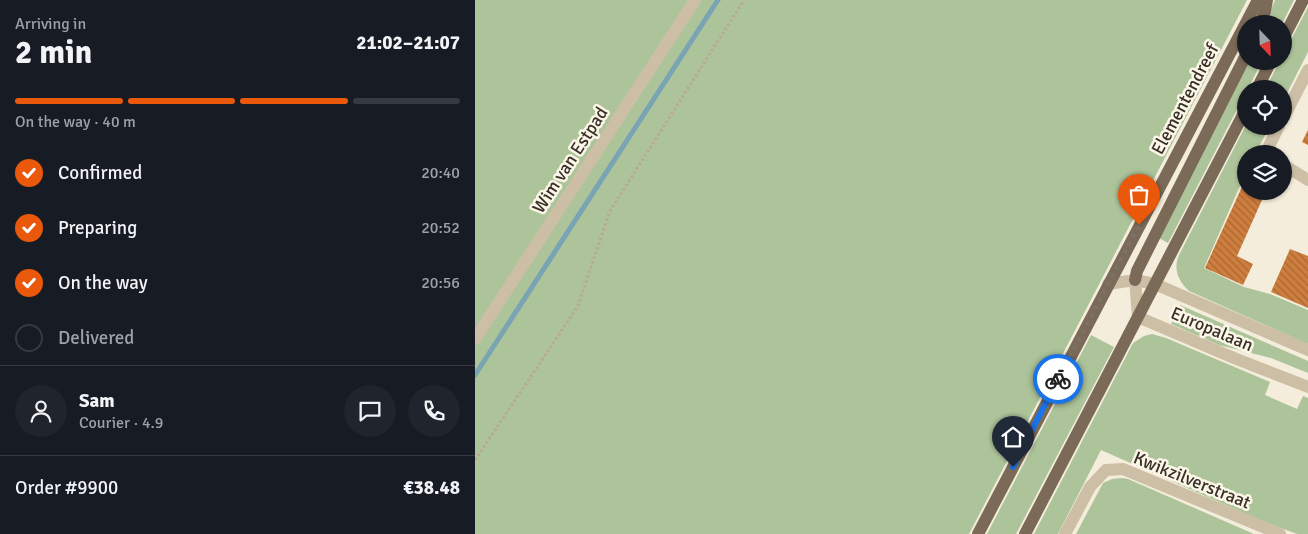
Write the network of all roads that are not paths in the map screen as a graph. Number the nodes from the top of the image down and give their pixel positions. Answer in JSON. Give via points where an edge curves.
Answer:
{"nodes":[{"id":1,"x":695,"y":0,"type":"edge"},
{"id":2,"x":1258,"y":0,"type":"edge"},
{"id":3,"x":1267,"y":0,"type":"edge"},
{"id":4,"x":1303,"y":0,"type":"edge"},
{"id":5,"x":1263,"y":15,"type":"edge"},
{"id":6,"x":1293,"y":19,"type":"edge"},
{"id":7,"x":1238,"y":70,"type":"edge"},
{"id":8,"x":1308,"y":70,"type":"edge"},
{"id":9,"x":1292,"y":101,"type":"edge"},
{"id":10,"x":1237,"y":126,"type":"edge"},
{"id":11,"x":1292,"y":170,"type":"edge"},
{"id":12,"x":1308,"y":180,"type":"edge"},
{"id":13,"x":1135,"y":280,"type":"junction"},
{"id":14,"x":1108,"y":284,"type":"junction"},
{"id":15,"x":1155,"y":284,"type":"junction"},
{"id":16,"x":1138,"y":317,"type":"junction"},
{"id":17,"x":475,"y":339,"type":"edge"},
{"id":18,"x":1308,"y":350,"type":"edge"},
{"id":19,"x":1308,"y":387,"type":"edge"},
{"id":20,"x":978,"y":534,"type":"edge"},
{"id":21,"x":1025,"y":534,"type":"edge"},
{"id":22,"x":1065,"y":534,"type":"edge"},
{"id":23,"x":1280,"y":534,"type":"edge"}],
"edges":[{"from":1,"to":17,"type":"street","name":"Wim van Estpad"},
{"from":2,"to":14,"type":"main road","name":"Elementendreef"},
{"from":3,"to":5,"type":"main road"},
{"from":4,"to":6,"type":"main road"},
{"from":7,"to":13,"type":"main road"},
{"from":8,"to":9,"type":"street"},
{"from":10,"to":15,"type":"main road"},
{"from":11,"to":12,"type":"street"},
{"from":13,"to":14,"type":"street","name":"Europalaan"},
{"from":13,"to":15,"type":"street","name":"Europalaan"},
{"from":13,"to":16,"type":"street"},
{"from":14,"to":20,"type":"main road","name":"Elementendreef"},
{"from":15,"to":16,"type":"main road"},
{"from":15,"to":18,"type":"street","name":"Europalaan"},
{"from":16,"to":19,"type":"street","name":"Europalaan"},
{"from":16,"to":21,"type":"main road"},
{"from":22,"to":23,"type":"street","name":"Kwikzilverstraat","via":[[1090,487],[1107,470],[1123,469]]}]}
